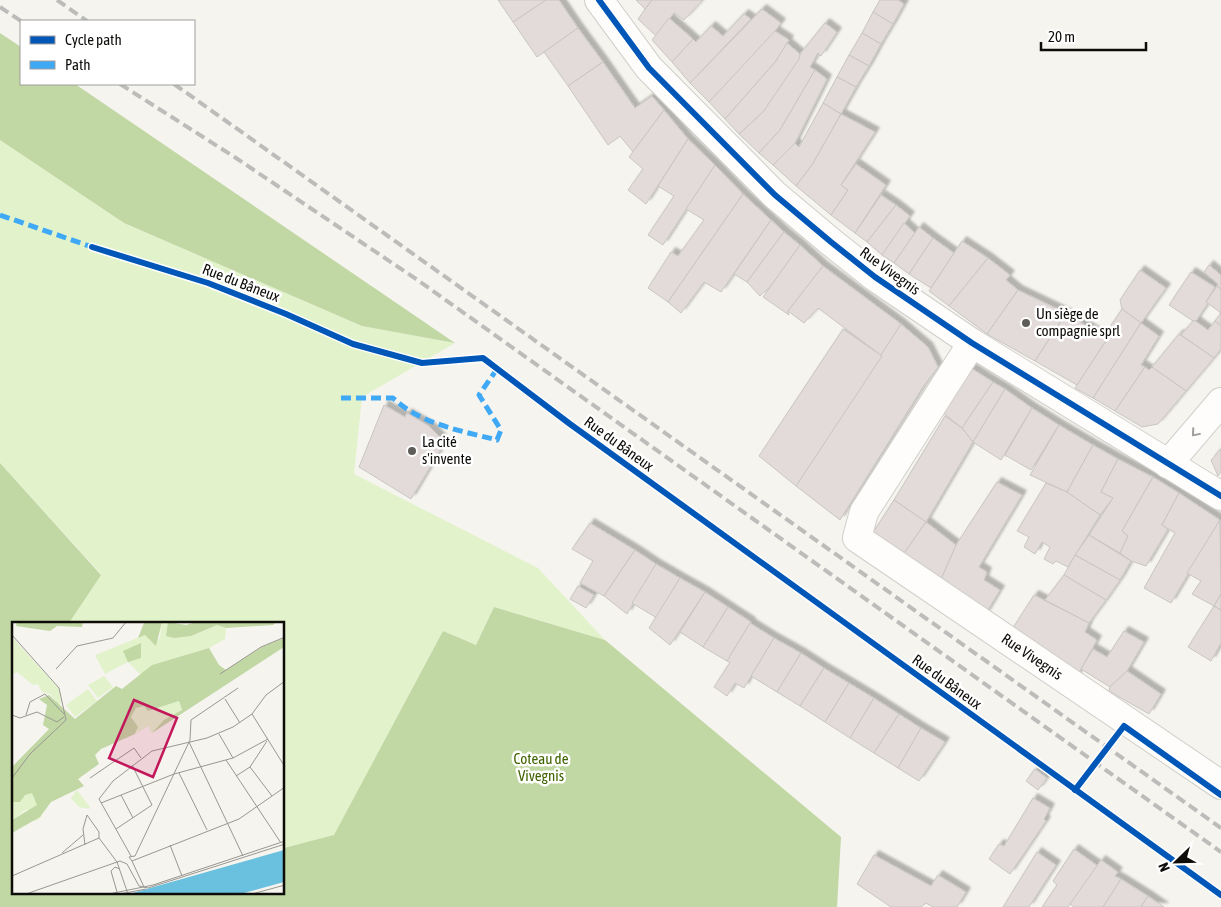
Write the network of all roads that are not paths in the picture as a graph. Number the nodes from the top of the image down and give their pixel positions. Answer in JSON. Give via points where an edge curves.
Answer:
{"nodes":[{"id":1,"x":599,"y":0,"type":"edge"},
{"id":2,"x":972,"y":343,"type":"junction"},
{"id":3,"x":1221,"y":402,"type":"edge"},
{"id":4,"x":1168,"y":464,"type":"junction"},
{"id":5,"x":1221,"y":496,"type":"edge"},
{"id":6,"x":1221,"y":785,"type":"edge"}],
"edges":[{"from":1,"to":2,"type":"street","name":"Rue Vivegnis","via":[[649,68],[775,195],[875,277]]},
{"from":2,"to":4,"type":"street","name":"Rue Vivegnis"},
{"from":2,"to":6,"type":"street","name":"Rue Vivegnis","via":[[864,512],[857,538]]},
{"from":3,"to":4,"type":"street","one_way":true},
{"from":4,"to":5,"type":"street","name":"Rue Vivegnis"}]}
